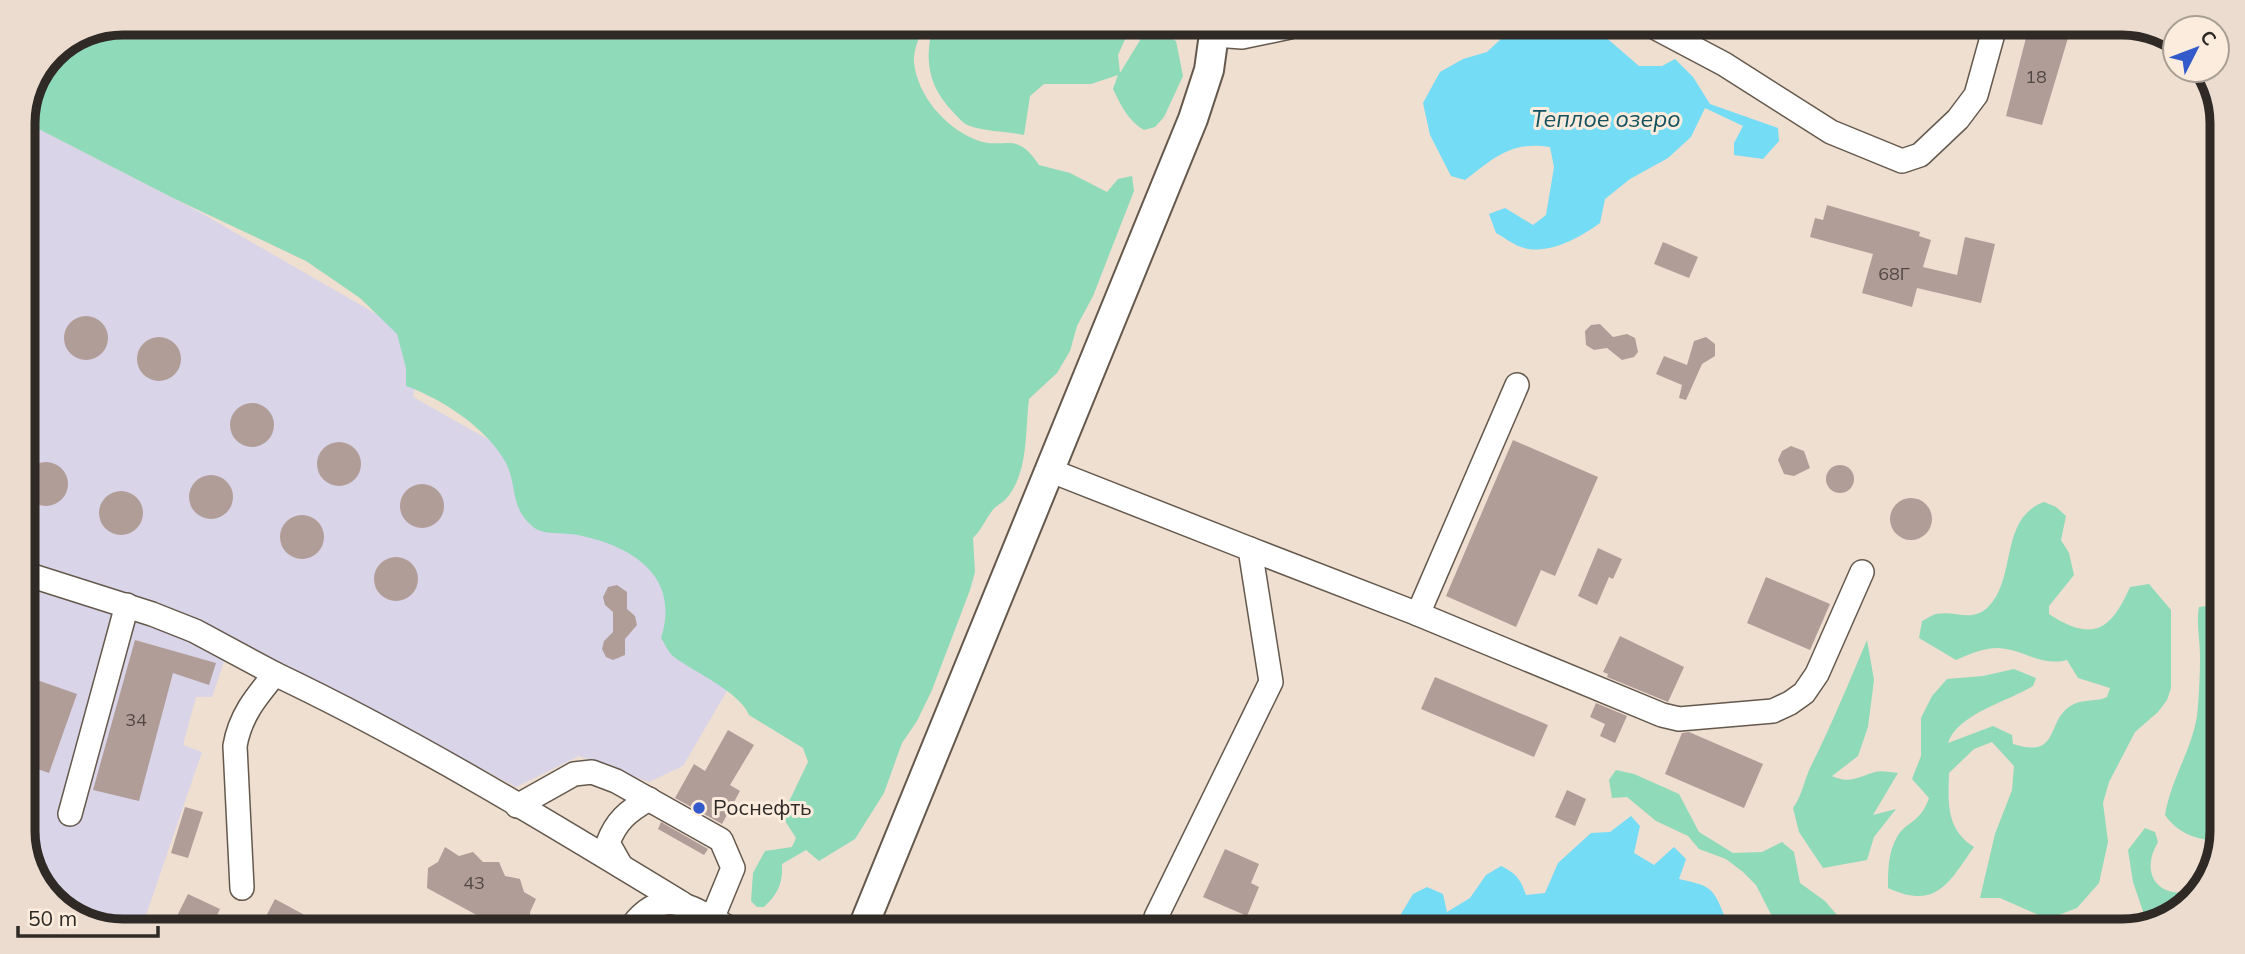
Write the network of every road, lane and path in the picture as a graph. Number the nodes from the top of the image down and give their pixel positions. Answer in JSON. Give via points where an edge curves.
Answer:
{"nodes":[{"id":1,"x":1214,"y":35,"type":"edge"},
{"id":2,"x":1233,"y":35,"type":"edge"},
{"id":3,"x":1252,"y":35,"type":"edge"},
{"id":4,"x":1669,"y":35,"type":"edge"},
{"id":5,"x":1993,"y":35,"type":"edge"},
{"id":6,"x":1517,"y":384,"type":"dead end"},
{"id":7,"x":1049,"y":470,"type":"junction"},
{"id":8,"x":1250,"y":549,"type":"junction"},
{"id":9,"x":1862,"y":572,"type":"dead end"},
{"id":10,"x":35,"y":577,"type":"edge"},
{"id":11,"x":127,"y":605,"type":"junction"},
{"id":12,"x":1418,"y":614,"type":"junction"},
{"id":13,"x":275,"y":674,"type":"junction"},
{"id":14,"x":649,"y":799,"type":"junction"},
{"id":15,"x":517,"y":806,"type":"junction"},
{"id":16,"x":69,"y":814,"type":"dead end"},
{"id":17,"x":621,"y":866,"type":"junction"},
{"id":18,"x":242,"y":888,"type":"dead end"},
{"id":19,"x":683,"y":904,"type":"junction"},
{"id":20,"x":639,"y":919,"type":"edge"},
{"id":21,"x":711,"y":919,"type":"edge"},
{"id":22,"x":720,"y":919,"type":"edge"},
{"id":23,"x":866,"y":919,"type":"edge"},
{"id":24,"x":1156,"y":919,"type":"edge"}],
"edges":[{"from":1,"to":7,"type":"main road","via":[[1209,70],[1193,118]]},
{"from":2,"to":3,"type":"street"},
{"from":4,"to":5,"type":"street","via":[[1831,132],[1902,161],[1920,155],[1976,95]]},
{"from":6,"to":12,"type":"street"},
{"from":7,"to":8,"type":"street"},
{"from":7,"to":23,"type":"main road"},
{"from":8,"to":12,"type":"street"},
{"from":8,"to":24,"type":"street","via":[[1271,682]]},
{"from":9,"to":12,"type":"street","via":[[1804,693],[1773,711],[1679,719],[1662,715]]},
{"from":10,"to":11,"type":"street"},
{"from":11,"to":13,"type":"street","via":[[195,631]]},
{"from":11,"to":16,"type":"street"},
{"from":13,"to":15,"type":"street","via":[[348,709]]},
{"from":13,"to":18,"type":"street","via":[[247,709],[237,736]]},
{"from":14,"to":15,"type":"street","via":[[592,772],[574,774]]},
{"from":14,"to":17,"type":"street","via":[[629,810],[614,827],[608,843]]},
{"from":14,"to":22,"type":"street","via":[[721,840],[733,868]]},
{"from":15,"to":17,"type":"street"},
{"from":17,"to":19,"type":"street"},
{"from":19,"to":20,"type":"street","via":[[659,903]]},
{"from":19,"to":21,"type":"street"}]}
